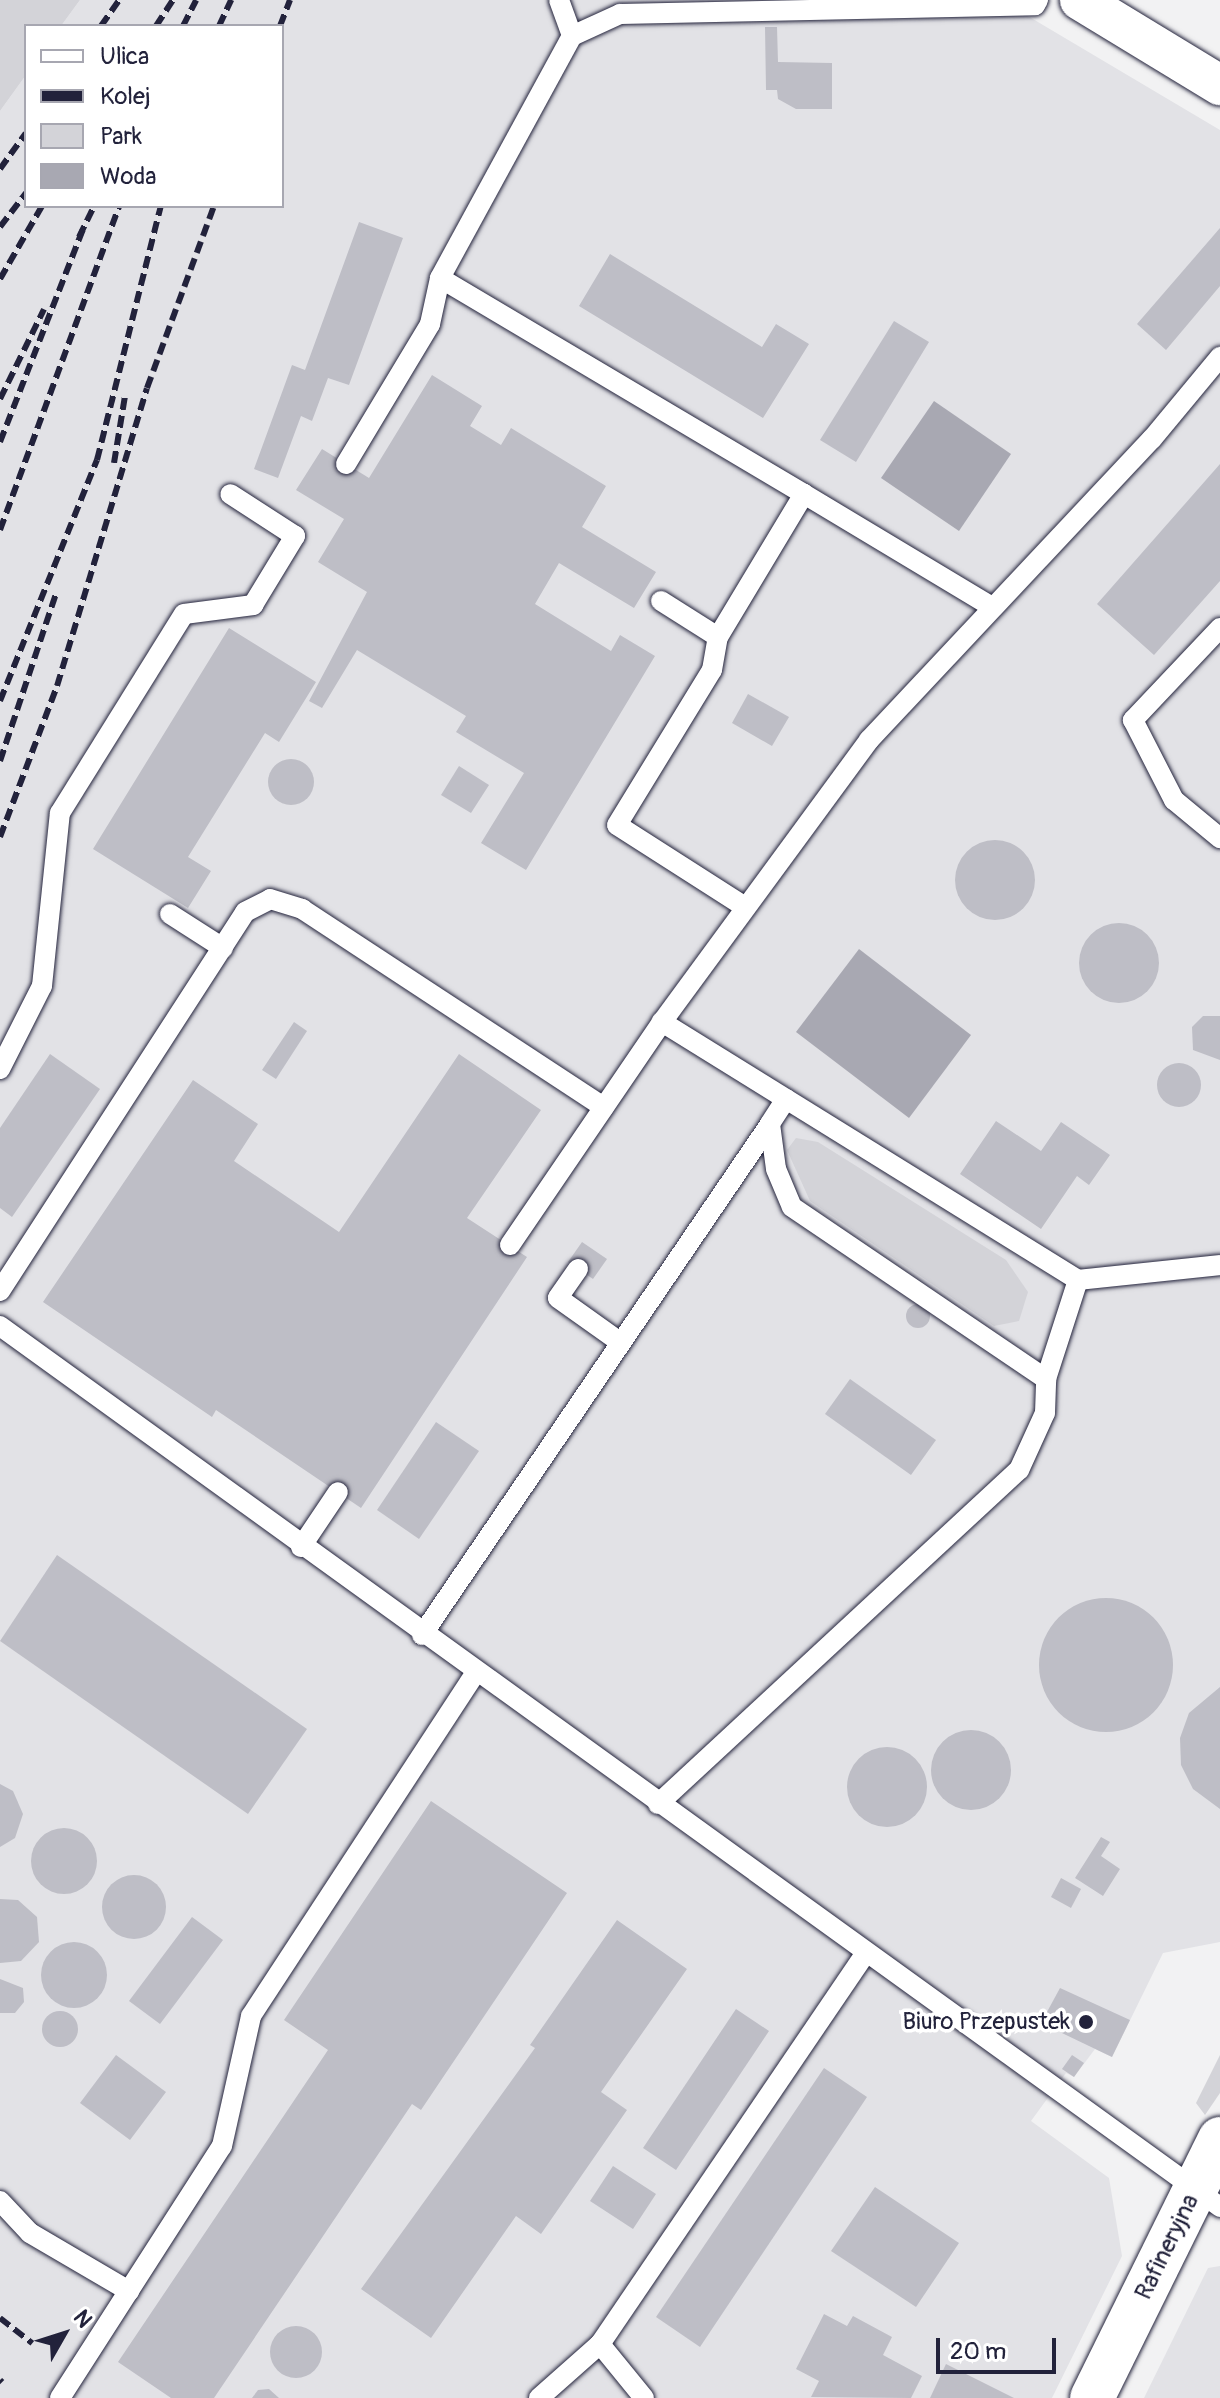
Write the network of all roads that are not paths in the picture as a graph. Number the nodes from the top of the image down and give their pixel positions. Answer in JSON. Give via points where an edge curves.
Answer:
{"nodes":[{"id":1,"x":559,"y":0,"type":"edge"},
{"id":2,"x":1038,"y":0,"type":"edge"},
{"id":3,"x":1080,"y":0,"type":"edge"},
{"id":4,"x":572,"y":36,"type":"junction"},
{"id":5,"x":1220,"y":85,"type":"edge"},
{"id":6,"x":440,"y":278,"type":"junction"},
{"id":7,"x":1220,"y":357,"type":"edge"},
{"id":8,"x":346,"y":464,"type":"dead end"},
{"id":9,"x":230,"y":494,"type":"dead end"},
{"id":10,"x":804,"y":494,"type":"junction"},
{"id":11,"x":661,"y":601,"type":"dead end"},
{"id":12,"x":992,"y":607,"type":"junction"},
{"id":13,"x":1220,"y":628,"type":"edge"},
{"id":14,"x":718,"y":637,"type":"junction"},
{"id":15,"x":1220,"y":838,"type":"edge"},
{"id":16,"x":742,"y":905,"type":"junction"},
{"id":17,"x":170,"y":914,"type":"dead end"},
{"id":18,"x":223,"y":948,"type":"junction"},
{"id":19,"x":662,"y":1022,"type":"junction"},
{"id":20,"x":0,"y":1069,"type":"edge"},
{"id":21,"x":786,"y":1099,"type":"junction"},
{"id":22,"x":604,"y":1107,"type":"junction"},
{"id":23,"x":770,"y":1124,"type":"junction"},
{"id":24,"x":510,"y":1245,"type":"dead end"},
{"id":25,"x":1220,"y":1265,"type":"edge"},
{"id":26,"x":578,"y":1269,"type":"dead end"},
{"id":27,"x":1078,"y":1280,"type":"junction"},
{"id":28,"x":0,"y":1291,"type":"edge"},
{"id":29,"x":0,"y":1326,"type":"edge"},
{"id":30,"x":621,"y":1343,"type":"junction"},
{"id":31,"x":1046,"y":1379,"type":"junction"},
{"id":32,"x":338,"y":1492,"type":"dead end"},
{"id":33,"x":301,"y":1547,"type":"junction"},
{"id":34,"x":422,"y":1635,"type":"junction"},
{"id":35,"x":475,"y":1674,"type":"junction"},
{"id":36,"x":658,"y":1804,"type":"junction"},
{"id":37,"x":865,"y":1954,"type":"junction"},
{"id":38,"x":1220,"y":2139,"type":"edge"},
{"id":39,"x":1207,"y":2200,"type":"edge"},
{"id":40,"x":0,"y":2201,"type":"edge"},
{"id":41,"x":129,"y":2291,"type":"junction"},
{"id":42,"x":600,"y":2344,"type":"junction"},
{"id":43,"x":60,"y":2398,"type":"edge"},
{"id":44,"x":539,"y":2398,"type":"edge"},
{"id":45,"x":644,"y":2398,"type":"edge"},
{"id":46,"x":1092,"y":2398,"type":"edge"}],
"edges":[{"from":1,"to":4,"type":"lane"},
{"from":2,"to":4,"type":"lane","via":[[1035,5],[620,14]]},
{"from":3,"to":5,"type":"street"},
{"from":4,"to":6,"type":"lane"},
{"from":6,"to":8,"type":"lane","via":[[430,324]]},
{"from":6,"to":10,"type":"lane"},
{"from":7,"to":12,"type":"lane","via":[[1152,439]]},
{"from":9,"to":20,"type":"lane","via":[[295,536],[253,605],[184,614],[60,813],[42,986]]},
{"from":10,"to":12,"type":"lane"},
{"from":10,"to":14,"type":"lane"},
{"from":11,"to":14,"type":"lane"},
{"from":12,"to":16,"type":"lane","via":[[869,740]]},
{"from":13,"to":15,"type":"lane","via":[[1133,720],[1174,800]]},
{"from":14,"to":16,"type":"lane","via":[[712,670],[617,825]]},
{"from":16,"to":19,"type":"lane"},
{"from":17,"to":18,"type":"lane"},
{"from":18,"to":22,"type":"lane","via":[[245,912],[270,899],[285,901]]},
{"from":18,"to":28,"type":"lane"},
{"from":19,"to":21,"type":"lane"},
{"from":19,"to":22,"type":"lane"},
{"from":21,"to":23,"type":"lane"},
{"from":21,"to":27,"type":"lane"},
{"from":22,"to":24,"type":"lane"},
{"from":23,"to":30,"type":"lane"},
{"from":23,"to":31,"type":"lane","via":[[776,1169],[792,1207]]},
{"from":25,"to":27,"type":"lane"},
{"from":26,"to":30,"type":"lane","via":[[558,1298]]},
{"from":27,"to":31,"type":"lane"},
{"from":29,"to":33,"type":"lane"},
{"from":30,"to":34,"type":"lane"},
{"from":31,"to":36,"type":"lane","via":[[1045,1413],[1019,1470]]},
{"from":32,"to":33,"type":"lane"},
{"from":33,"to":34,"type":"lane"},
{"from":34,"to":35,"type":"lane"},
{"from":35,"to":36,"type":"lane"},
{"from":35,"to":41,"type":"lane","via":[[251,2016],[222,2146]]},
{"from":36,"to":37,"type":"lane"},
{"from":37,"to":39,"type":"lane"},
{"from":37,"to":42,"type":"lane"},
{"from":38,"to":39,"type":"street","name":"Rafineryjna"},
{"from":39,"to":46,"type":"street","name":"Rafineryjna"},
{"from":40,"to":41,"type":"lane","via":[[30,2233]]},
{"from":41,"to":43,"type":"lane"},
{"from":42,"to":44,"type":"lane"},
{"from":42,"to":45,"type":"lane"}]}
